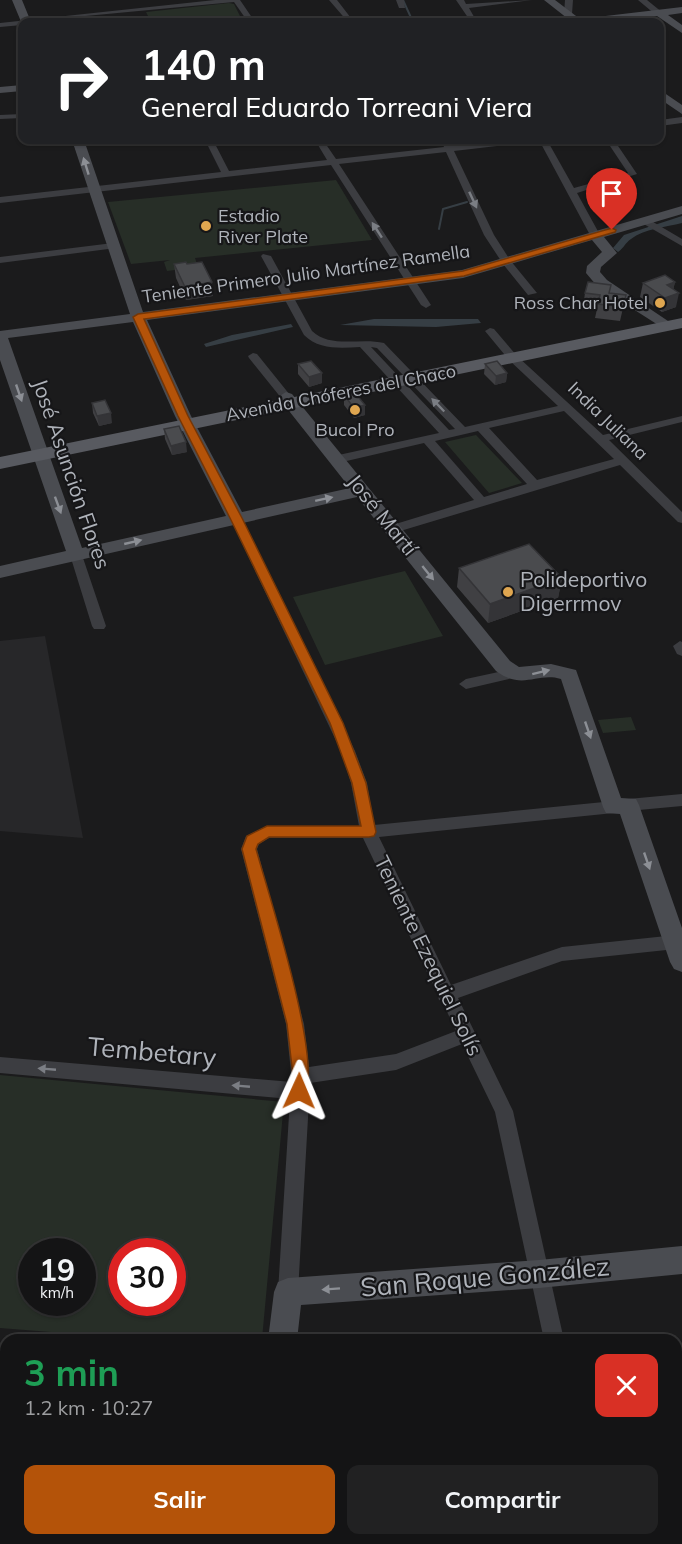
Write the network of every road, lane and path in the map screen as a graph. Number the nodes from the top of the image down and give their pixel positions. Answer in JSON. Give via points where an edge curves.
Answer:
{"nodes":[{"id":1,"x":17,"y":0,"type":"edge"},
{"id":2,"x":129,"y":0,"type":"edge"},
{"id":3,"x":236,"y":0,"type":"edge"},
{"id":4,"x":333,"y":0,"type":"edge"},
{"id":5,"x":528,"y":0,"type":"edge"},
{"id":6,"x":549,"y":0,"type":"edge"},
{"id":7,"x":569,"y":0,"type":"edge"},
{"id":8,"x":642,"y":0,"type":"edge"},
{"id":9,"x":462,"y":3,"type":"edge"},
{"id":10,"x":682,"y":10,"type":"edge"},
{"id":11,"x":659,"y":13,"type":"junction"},
{"id":12,"x":138,"y":14,"type":"junction"},
{"id":13,"x":568,"y":14,"type":"junction"},
{"id":14,"x":22,"y":18,"type":"edge"},
{"id":15,"x":87,"y":18,"type":"edge"},
{"id":16,"x":248,"y":18,"type":"edge"},
{"id":17,"x":348,"y":18,"type":"edge"},
{"id":18,"x":471,"y":18,"type":"edge"},
{"id":19,"x":573,"y":18,"type":"edge"},
{"id":20,"x":614,"y":18,"type":"edge"},
{"id":21,"x":18,"y":24,"type":"edge"},
{"id":22,"x":0,"y":25,"type":"edge"},
{"id":23,"x":682,"y":30,"type":"edge"},
{"id":24,"x":18,"y":88,"type":"edge"},
{"id":25,"x":0,"y":90,"type":"edge"},
{"id":26,"x":664,"y":96,"type":"edge"},
{"id":27,"x":682,"y":111,"type":"edge"},
{"id":28,"x":18,"y":116,"type":"edge"},
{"id":29,"x":0,"y":117,"type":"edge"},
{"id":30,"x":682,"y":120,"type":"edge"},
{"id":31,"x":664,"y":122,"type":"edge"},
{"id":32,"x":79,"y":144,"type":"edge"},
{"id":33,"x":211,"y":144,"type":"edge"},
{"id":34,"x":322,"y":144,"type":"edge"},
{"id":35,"x":441,"y":144,"type":"edge"},
{"id":36,"x":447,"y":144,"type":"edge"},
{"id":37,"x":545,"y":144,"type":"edge"},
{"id":38,"x":613,"y":144,"type":"edge"},
{"id":39,"x":333,"y":162,"type":"junction"},
{"id":40,"x":226,"y":174,"type":"junction"},
{"id":41,"x":93,"y":189,"type":"junction"},
{"id":42,"x":571,"y":192,"type":"junction"},
{"id":43,"x":0,"y":200,"type":"edge"},
{"id":44,"x":682,"y":210,"type":"edge"},
{"id":45,"x":652,"y":225,"type":"junction"},
{"id":46,"x":596,"y":235,"type":"junction"},
{"id":47,"x":682,"y":243,"type":"edge"},
{"id":48,"x":113,"y":246,"type":"junction"},
{"id":49,"x":266,"y":256,"type":"dead end"},
{"id":50,"x":0,"y":260,"type":"edge"},
{"id":51,"x":506,"y":262,"type":"junction"},
{"id":52,"x":408,"y":280,"type":"junction"},
{"id":53,"x":532,"y":293,"type":"dead end"},
{"id":54,"x":286,"y":296,"type":"junction"},
{"id":55,"x":426,"y":305,"type":"dead end"},
{"id":56,"x":138,"y":317,"type":"junction"},
{"id":57,"x":672,"y":323,"type":"edge"},
{"id":58,"x":490,"y":331,"type":"dead end"},
{"id":59,"x":0,"y":336,"type":"edge"},
{"id":60,"x":362,"y":343,"type":"junction"},
{"id":61,"x":510,"y":354,"type":"junction"},
{"id":62,"x":253,"y":356,"type":"dead end"},
{"id":63,"x":402,"y":377,"type":"junction"},
{"id":64,"x":288,"y":400,"type":"junction"},
{"id":65,"x":568,"y":407,"type":"junction"},
{"id":66,"x":185,"y":419,"type":"junction"},
{"id":67,"x":682,"y":419,"type":"edge"},
{"id":68,"x":481,"y":427,"type":"junction"},
{"id":69,"x":463,"y":431,"type":"junction"},
{"id":70,"x":447,"y":435,"type":"junction"},
{"id":71,"x":427,"y":439,"type":"junction"},
{"id":72,"x":601,"y":439,"type":"junction"},
{"id":73,"x":38,"y":450,"type":"junction"},
{"id":74,"x":0,"y":454,"type":"edge"},
{"id":75,"x":338,"y":459,"type":"junction"},
{"id":76,"x":623,"y":460,"type":"junction"},
{"id":77,"x":0,"y":462,"type":"edge"},
{"id":78,"x":535,"y":484,"type":"junction"},
{"id":79,"x":361,"y":491,"type":"junction"},
{"id":80,"x":482,"y":502,"type":"junction"},
{"id":81,"x":236,"y":518,"type":"junction"},
{"id":82,"x":682,"y":519,"type":"edge"},
{"id":83,"x":393,"y":529,"type":"junction"},
{"id":84,"x":76,"y":555,"type":"junction"},
{"id":85,"x":0,"y":572,"type":"edge"},
{"id":86,"x":99,"y":626,"type":"dead end"},
{"id":87,"x":512,"y":674,"type":"junction"},
{"id":88,"x":466,"y":684,"type":"dead end"},
{"id":89,"x":682,"y":800,"type":"edge"},
{"id":90,"x":621,"y":806,"type":"junction"},
{"id":91,"x":369,"y":832,"type":"junction"},
{"id":92,"x":679,"y":952,"type":"edge"},
{"id":93,"x":445,"y":995,"type":"junction"},
{"id":94,"x":466,"y":1035,"type":"junction"},
{"id":95,"x":0,"y":1065,"type":"edge"},
{"id":96,"x":300,"y":1083,"type":"junction"},
{"id":97,"x":682,"y":1260,"type":"edge"},
{"id":98,"x":539,"y":1274,"type":"junction"},
{"id":99,"x":288,"y":1293,"type":"junction"},
{"id":100,"x":283,"y":1334,"type":"edge"},
{"id":101,"x":553,"y":1334,"type":"edge"}],
"edges":[{"from":1,"to":14,"type":"street"},
{"from":2,"to":12,"type":"street"},
{"from":3,"to":12,"type":"street"},
{"from":3,"to":16,"type":"street"},
{"from":4,"to":17,"type":"street"},
{"from":5,"to":9,"type":"street"},
{"from":6,"to":13,"type":"street"},
{"from":7,"to":13,"type":"street"},
{"from":8,"to":11,"type":"street"},
{"from":9,"to":18,"type":"street"},
{"from":10,"to":11,"type":"street"},
{"from":11,"to":20,"type":"street"},
{"from":11,"to":23,"type":"street"},
{"from":12,"to":15,"type":"street"},
{"from":13,"to":19,"type":"street"},
{"from":21,"to":22,"type":"street"},
{"from":24,"to":25,"type":"street"},
{"from":26,"to":27,"type":"street"},
{"from":28,"to":29,"type":"street"},
{"from":30,"to":31,"type":"street"},
{"from":41,"to":32,"type":"street","name":"Teniente Ezequiel Solís","one_way":true},
{"from":33,"to":40,"type":"street"},
{"from":34,"to":39,"type":"street"},
{"from":35,"to":39,"type":"street"},
{"from":36,"to":51,"type":"street","one_way":true,"via":[[489,236]]},
{"from":37,"to":42,"type":"street"},
{"from":38,"to":42,"type":"street","via":[[633,174]]},
{"from":39,"to":40,"type":"street"},
{"from":52,"to":39,"type":"street","one_way":true},
{"from":40,"to":41,"type":"street"},
{"from":41,"to":43,"type":"street"},
{"from":41,"to":48,"type":"street","name":"Teniente Ezequiel Solís"},
{"from":42,"to":46,"type":"street"},
{"from":44,"to":45,"type":"street","name":"Teniente Primero Julio Martínez Ramella"},
{"from":45,"to":46,"type":"street","name":"Teniente Primero Julio Martínez Ramella"},
{"from":45,"to":47,"type":"street"},
{"from":46,"to":51,"type":"street","name":"Teniente Primero Julio Martínez Ramella"},
{"from":46,"to":57,"type":"street","via":[[610,253],[594,266],[593,273],[602,283]]},
{"from":48,"to":50,"type":"street"},
{"from":48,"to":56,"type":"street","name":"Teniente Ezequiel Solís"},
{"from":49,"to":54,"type":"street"},
{"from":51,"to":52,"type":"street","name":"Teniente Primero Julio Martínez Ramella","via":[[464,274]]},
{"from":51,"to":53,"type":"street"},
{"from":52,"to":54,"type":"street","name":"Teniente Primero Julio Martínez Ramella"},
{"from":52,"to":55,"type":"street"},
{"from":54,"to":56,"type":"street","name":"Teniente Primero Julio Martínez Ramella"},
{"from":54,"to":60,"type":"street","via":[[315,340],[333,345]]},
{"from":56,"to":59,"type":"street","name":"Teniente Primero Julio Martínez Ramella"},
{"from":56,"to":66,"type":"street","name":"Teniente Ezequiel Solís"},
{"from":57,"to":61,"type":"main road","name":"Avenida Chóferes del Chaco"},
{"from":58,"to":61,"type":"street","name":"India Juliana"},
{"from":59,"to":73,"type":"street","name":"José Asunción Flores","one_way":true},
{"from":60,"to":63,"type":"street"},
{"from":60,"to":63,"type":"street","via":[[376,344]]},
{"from":61,"to":63,"type":"main road","name":"Avenida Chóferes del Chaco"},
{"from":61,"to":65,"type":"street","name":"India Juliana"},
{"from":62,"to":64,"type":"street","name":"José Martí"},
{"from":63,"to":64,"type":"main road","name":"Avenida Chóferes del Chaco"},
{"from":69,"to":63,"type":"street","one_way":true},
{"from":63,"to":70,"type":"street"},
{"from":64,"to":66,"type":"main road","name":"Avenida Chóferes del Chaco"},
{"from":64,"to":75,"type":"street","name":"José Martí"},
{"from":65,"to":68,"type":"street"},
{"from":65,"to":72,"type":"street","name":"India Juliana"},
{"from":66,"to":73,"type":"main road","name":"Avenida Chóferes del Chaco"},
{"from":66,"to":81,"type":"street","name":"Teniente Ezequiel Solís"},
{"from":67,"to":72,"type":"street"},
{"from":68,"to":69,"type":"street"},
{"from":68,"to":78,"type":"street"},
{"from":69,"to":70,"type":"street"},
{"from":70,"to":71,"type":"street"},
{"from":71,"to":75,"type":"street"},
{"from":71,"to":80,"type":"street"},
{"from":72,"to":76,"type":"street","name":"India Juliana"},
{"from":73,"to":74,"type":"main road","name":"Avenida Chóferes del Chaco"},
{"from":73,"to":77,"type":"main road","name":"Avenida Chóferes del Chaco"},
{"from":73,"to":84,"type":"street","name":"José Asunción Flores","one_way":true},
{"from":75,"to":79,"type":"street","name":"José Martí"},
{"from":76,"to":78,"type":"street"},
{"from":76,"to":82,"type":"street","name":"India Juliana"},
{"from":78,"to":80,"type":"street"},
{"from":81,"to":79,"type":"street","one_way":true},
{"from":79,"to":83,"type":"street","name":"José Martí"},
{"from":80,"to":83,"type":"street"},
{"from":84,"to":81,"type":"street","one_way":true},
{"from":81,"to":91,"type":"street","name":"Teniente Ezequiel Solís","via":[[348,751]]},
{"from":83,"to":87,"type":"street","name":"José Martí","one_way":true},
{"from":84,"to":85,"type":"street"},
{"from":84,"to":86,"type":"street","name":"José Asunción Flores"},
{"from":87,"to":88,"type":"street"},
{"from":87,"to":90,"type":"street","one_way":true,"via":[[552,669],[569,675]]},
{"from":89,"to":90,"type":"street"},
{"from":90,"to":91,"type":"street"},
{"from":90,"to":92,"type":"street","one_way":true},
{"from":91,"to":93,"type":"street","name":"Teniente Ezequiel Solís"},
{"from":91,"to":96,"type":"street","via":[[275,831],[259,834],[249,849],[295,1024]]},
{"from":92,"to":93,"type":"street","via":[[562,954]]},
{"from":93,"to":94,"type":"street","name":"Teniente Ezequiel Solís"},
{"from":94,"to":96,"type":"street","name":"Tembetary","via":[[396,1062]]},
{"from":94,"to":98,"type":"street","name":"Teniente Ezequiel Solís","via":[[504,1111]]},
{"from":96,"to":95,"type":"street","name":"Tembetary","one_way":true},
{"from":96,"to":99,"type":"street"},
{"from":97,"to":98,"type":"street","name":"San Roque González"},
{"from":98,"to":99,"type":"street","name":"San Roque González","one_way":true},
{"from":98,"to":101,"type":"street","name":"Teniente Ezequiel Solís"},
{"from":99,"to":100,"type":"street"}]}
